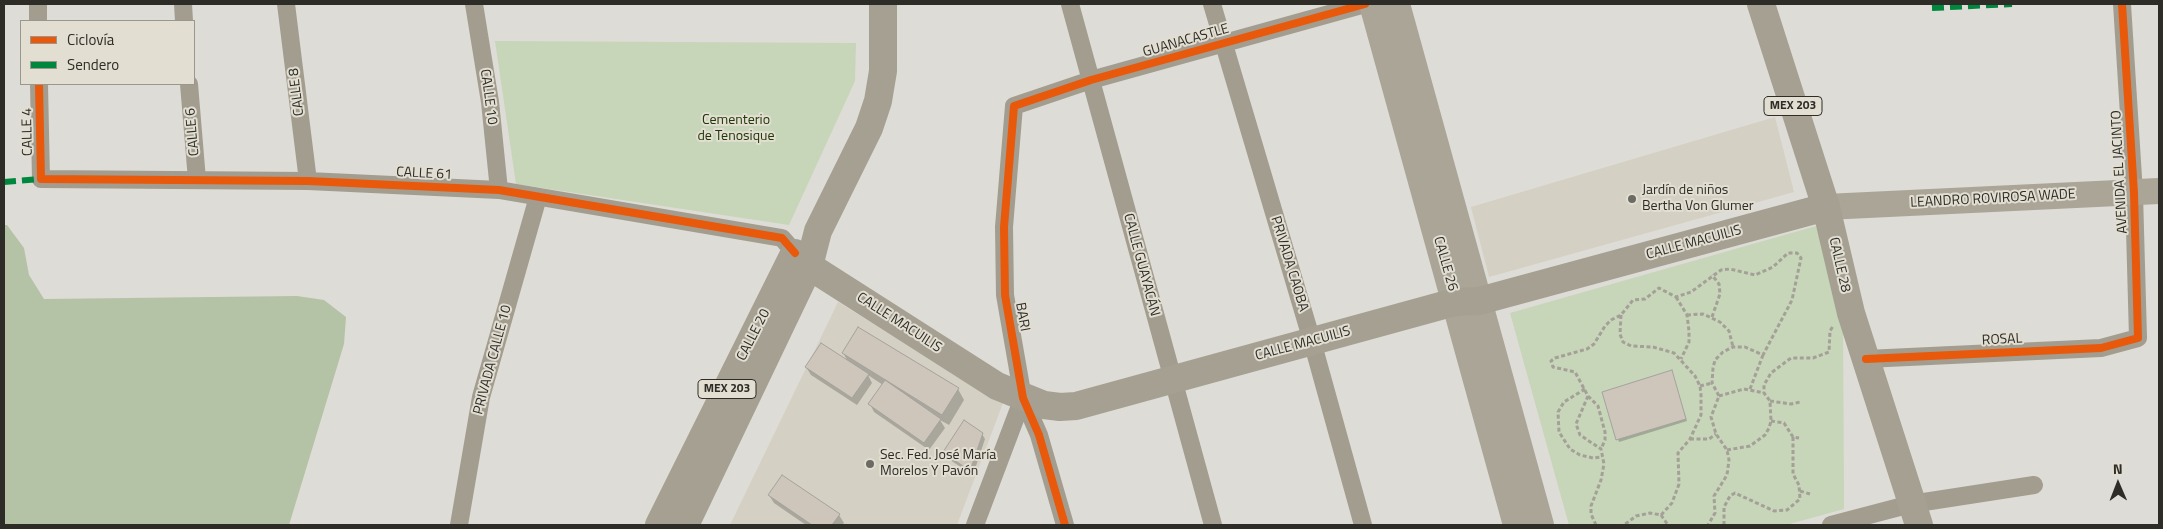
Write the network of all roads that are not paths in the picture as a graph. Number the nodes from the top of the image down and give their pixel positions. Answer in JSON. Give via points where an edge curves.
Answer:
{"nodes":[{"id":1,"x":38,"y":4,"type":"edge"},
{"id":2,"x":183,"y":4,"type":"edge"},
{"id":3,"x":286,"y":4,"type":"edge"},
{"id":4,"x":474,"y":4,"type":"edge"},
{"id":5,"x":883,"y":4,"type":"edge"},
{"id":6,"x":1070,"y":4,"type":"edge"},
{"id":7,"x":1212,"y":4,"type":"edge"},
{"id":8,"x":1365,"y":4,"type":"edge"},
{"id":9,"x":1372,"y":4,"type":"edge"},
{"id":10,"x":1397,"y":4,"type":"edge"},
{"id":11,"x":1761,"y":4,"type":"edge"},
{"id":12,"x":2122,"y":4,"type":"edge"},
{"id":13,"x":38,"y":20,"type":"edge"},
{"id":14,"x":184,"y":20,"type":"edge"},
{"id":15,"x":1224,"y":43,"type":"junction"},
{"id":16,"x":1091,"y":80,"type":"junction"},
{"id":17,"x":39,"y":85,"type":"edge"},
{"id":18,"x":189,"y":85,"type":"edge"},
{"id":19,"x":1014,"y":106,"type":"joint"},
{"id":20,"x":41,"y":179,"type":"joint"},
{"id":21,"x":197,"y":180,"type":"junction"},
{"id":22,"x":308,"y":181,"type":"junction"},
{"id":23,"x":498,"y":190,"type":"junction"},
{"id":24,"x":2147,"y":192,"type":"edge"},
{"id":25,"x":538,"y":197,"type":"junction"},
{"id":26,"x":1826,"y":208,"type":"junction"},
{"id":27,"x":802,"y":259,"type":"junction"},
{"id":28,"x":1467,"y":301,"type":"junction"},
{"id":29,"x":2138,"y":338,"type":"joint"},
{"id":30,"x":1312,"y":341,"type":"junction"},
{"id":31,"x":1866,"y":359,"type":"junction"},
{"id":32,"x":1173,"y":379,"type":"junction"},
{"id":33,"x":1023,"y":398,"type":"junction"},
{"id":34,"x":2034,"y":485,"type":"dead end"},
{"id":35,"x":1915,"y":514,"type":"edge"},
{"id":36,"x":459,"y":525,"type":"edge"},
{"id":37,"x":659,"y":525,"type":"edge"},
{"id":38,"x":685,"y":525,"type":"edge"},
{"id":39,"x":975,"y":525,"type":"edge"},
{"id":40,"x":1065,"y":525,"type":"edge"},
{"id":41,"x":1213,"y":525,"type":"edge"},
{"id":42,"x":1363,"y":525,"type":"edge"},
{"id":43,"x":1516,"y":525,"type":"edge"},
{"id":44,"x":1541,"y":525,"type":"edge"},
{"id":45,"x":1832,"y":525,"type":"edge"}],
"edges":[{"from":1,"to":13,"type":"street"},
{"from":2,"to":14,"type":"street"},
{"from":3,"to":22,"type":"street","name":"CALLE 8"},
{"from":4,"to":23,"type":"street","name":"CALLE 10","via":[[490,102]]},
{"from":5,"to":27,"type":"main road","name":"CALLE 20","number":"MEX 203","via":[[885,41],[878,101],[868,128]]},
{"from":6,"to":16,"type":"street","name":"CALLE GUAYACÁN"},
{"from":7,"to":15,"type":"street","name":"PRIVADA CAOBA"},
{"from":8,"to":15,"type":"street","name":"GUANACASTLE"},
{"from":9,"to":28,"type":"main road","name":"CALLE 26"},
{"from":10,"to":28,"type":"main road","name":"CALLE 26"},
{"from":11,"to":26,"type":"main road","name":"CALLE 28","number":"MEX 203"},
{"from":12,"to":24,"type":"street","name":"AVENIDA EL JACINTO"},
{"from":15,"to":16,"type":"street","name":"GUANACASTLE"},
{"from":15,"to":30,"type":"street","name":"PRIVADA CAOBA"},
{"from":16,"to":19,"type":"street","name":"GUANACASTLE"},
{"from":16,"to":32,"type":"street","name":"CALLE GUAYACÁN"},
{"from":17,"to":20,"type":"street","name":"CALLE 4"},
{"from":18,"to":21,"type":"street","name":"CALLE 6"},
{"from":19,"to":33,"type":"street","name":"BARI","via":[[1004,227],[1005,296]]},
{"from":20,"to":21,"type":"street","name":"CALLE 61"},
{"from":21,"to":22,"type":"street","name":"CALLE 61"},
{"from":22,"to":23,"type":"street","name":"CALLE 61"},
{"from":23,"to":25,"type":"street","name":"CALLE 61"},
{"from":24,"to":26,"type":"main road","name":"LEANDRO ROVIROSA WADE"},
{"from":24,"to":29,"type":"street","name":"AVENIDA EL JACINTO"},
{"from":25,"to":27,"type":"street","name":"CALLE 61","via":[[782,238]]},
{"from":25,"to":36,"type":"street","name":"PRIVADA CALLE 10","via":[[481,397]]},
{"from":26,"to":28,"type":"main road","name":"CALLE MACUILIS"},
{"from":26,"to":31,"type":"main road","name":"CALLE 28","number":"MEX 203","via":[[1851,313]]},
{"from":27,"to":33,"type":"main road","name":"CALLE MACUILIS","via":[[997,386]]},
{"from":27,"to":37,"type":"main road","name":"CALLE 20","number":"MEX 203"},
{"from":27,"to":38,"type":"main road","name":"CALLE 20","number":"MEX 203"},
{"from":28,"to":30,"type":"main road","name":"CALLE MACUILIS"},
{"from":28,"to":43,"type":"main road","name":"CALLE 26"},
{"from":28,"to":44,"type":"main road","name":"CALLE 26"},
{"from":29,"to":31,"type":"street","name":"ROSAL","via":[[2101,348]]},
{"from":30,"to":32,"type":"main road","name":"CALLE MACUILIS"},
{"from":30,"to":42,"type":"street","name":"PRIVADA CAOBA"},
{"from":31,"to":35,"type":"main road","name":"CALLE 28","number":"MEX 203"},
{"from":32,"to":33,"type":"main road","name":"CALLE MACUILIS","via":[[1076,406],[1044,406]]},
{"from":32,"to":41,"type":"street","name":"CALLE GUAYACÁN"},
{"from":33,"to":39,"type":"street"},
{"from":33,"to":40,"type":"street","name":"BARI","via":[[1039,435]]},
{"from":34,"to":35,"type":"street"},
{"from":35,"to":45,"type":"street"}]}
